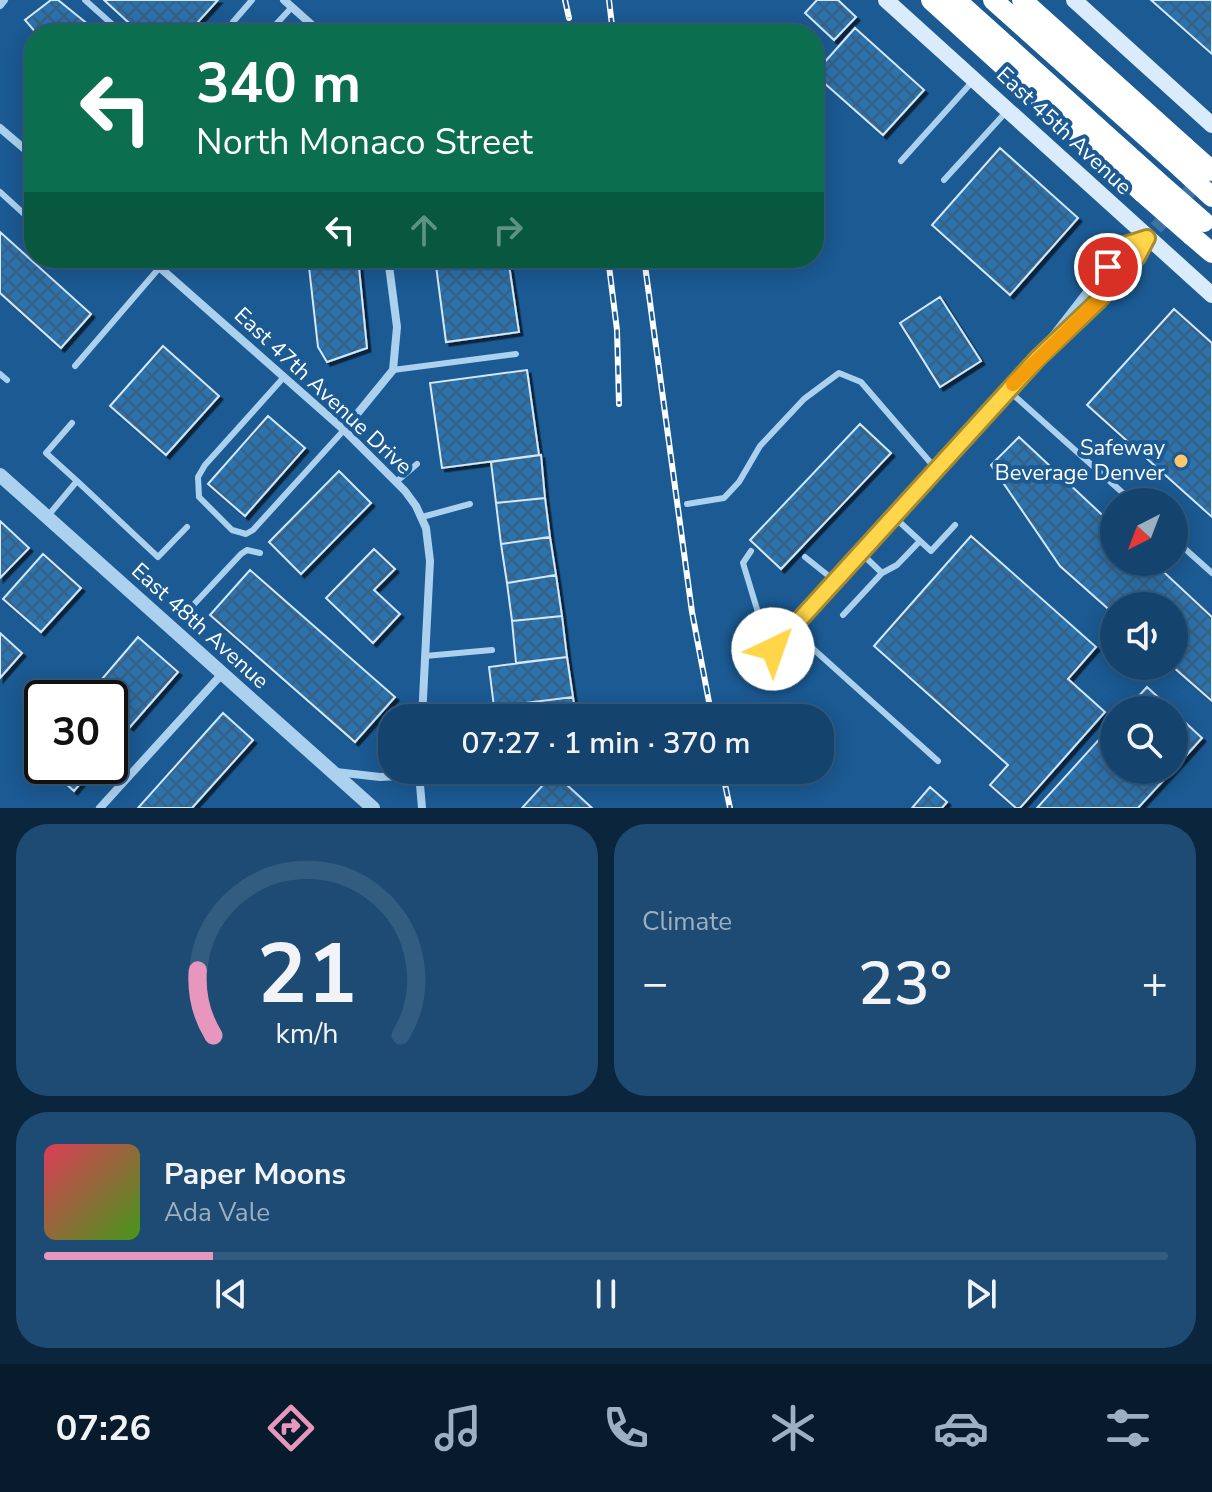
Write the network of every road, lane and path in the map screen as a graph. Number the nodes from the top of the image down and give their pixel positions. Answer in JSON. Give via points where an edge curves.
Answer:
{"nodes":[{"id":1,"x":85,"y":0,"type":"edge"},
{"id":2,"x":252,"y":0,"type":"edge"},
{"id":3,"x":886,"y":0,"type":"edge"},
{"id":4,"x":931,"y":0,"type":"edge"},
{"id":5,"x":956,"y":0,"type":"edge"},
{"id":6,"x":993,"y":0,"type":"edge"},
{"id":7,"x":1022,"y":0,"type":"edge"},
{"id":8,"x":1074,"y":0,"type":"edge"},
{"id":9,"x":288,"y":3,"type":"edge"},
{"id":10,"x":112,"y":24,"type":"edge"},
{"id":11,"x":233,"y":24,"type":"edge"},
{"id":12,"x":274,"y":24,"type":"edge"},
{"id":13,"x":311,"y":24,"type":"edge"},
{"id":14,"x":974,"y":79,"type":"junction"},
{"id":15,"x":1008,"y":110,"type":"junction"},
{"id":16,"x":1212,"y":125,"type":"edge"},
{"id":17,"x":0,"y":128,"type":"edge"},
{"id":18,"x":24,"y":148,"type":"edge"},
{"id":19,"x":1178,"y":153,"type":"junction"},
{"id":20,"x":901,"y":161,"type":"dead end"},
{"id":21,"x":1212,"y":171,"type":"edge"},
{"id":22,"x":944,"y":180,"type":"dead end"},
{"id":23,"x":1149,"y":186,"type":"junction"},
{"id":24,"x":0,"y":192,"type":"edge"},
{"id":25,"x":1212,"y":197,"type":"edge"},
{"id":26,"x":24,"y":214,"type":"edge"},
{"id":27,"x":1203,"y":229,"type":"edge"},
{"id":28,"x":1151,"y":233,"type":"junction"},
{"id":29,"x":1212,"y":253,"type":"edge"},
{"id":30,"x":159,"y":268,"type":"edge"},
{"id":31,"x":161,"y":268,"type":"edge"},
{"id":32,"x":389,"y":268,"type":"edge"},
{"id":33,"x":1212,"y":295,"type":"edge"},
{"id":34,"x":516,"y":354,"type":"dead end"},
{"id":35,"x":1038,"y":358,"type":"junction"},
{"id":36,"x":75,"y":366,"type":"dead end"},
{"id":37,"x":393,"y":370,"type":"junction"},
{"id":38,"x":0,"y":374,"type":"edge"},
{"id":39,"x":284,"y":377,"type":"junction"},
{"id":40,"x":7,"y":380,"type":"dead end"},
{"id":41,"x":1008,"y":390,"type":"junction"},
{"id":42,"x":72,"y":423,"type":"dead end"},
{"id":43,"x":344,"y":430,"type":"junction"},
{"id":44,"x":417,"y":464,"type":"dead end"},
{"id":45,"x":936,"y":469,"type":"junction"},
{"id":46,"x":0,"y":475,"type":"edge"},
{"id":47,"x":77,"y":481,"type":"junction"},
{"id":48,"x":396,"y":482,"type":"junction"},
{"id":49,"x":1117,"y":488,"type":"edge"},
{"id":50,"x":470,"y":504,"type":"dead end"},
{"id":51,"x":687,"y":504,"type":"dead end"},
{"id":52,"x":893,"y":516,"type":"junction"},
{"id":53,"x":47,"y":517,"type":"junction"},
{"id":54,"x":422,"y":517,"type":"junction"},
{"id":55,"x":955,"y":525,"type":"dead end"},
{"id":56,"x":187,"y":527,"type":"dead end"},
{"id":57,"x":920,"y":541,"type":"junction"},
{"id":58,"x":751,"y":551,"type":"dead end"},
{"id":59,"x":1188,"y":552,"type":"edge"},
{"id":60,"x":260,"y":553,"type":"dead end"},
{"id":61,"x":861,"y":553,"type":"junction"},
{"id":62,"x":805,"y":557,"type":"dead end"},
{"id":63,"x":882,"y":573,"type":"junction"},
{"id":64,"x":1212,"y":573,"type":"edge"},
{"id":65,"x":835,"y":581,"type":"junction"},
{"id":66,"x":843,"y":615,"type":"dead end"},
{"id":67,"x":183,"y":616,"type":"dead end"},
{"id":68,"x":791,"y":629,"type":"junction"},
{"id":69,"x":776,"y":646,"type":"joint"},
{"id":70,"x":492,"y":650,"type":"dead end"},
{"id":71,"x":425,"y":656,"type":"junction"},
{"id":72,"x":221,"y":675,"type":"junction"},
{"id":73,"x":423,"y":704,"type":"edge"},
{"id":74,"x":938,"y":761,"type":"dead end"},
{"id":75,"x":330,"y":770,"type":"junction"},
{"id":76,"x":378,"y":775,"type":"edge"},
{"id":77,"x":420,"y":784,"type":"edge"},
{"id":78,"x":100,"y":808,"type":"edge"},
{"id":79,"x":373,"y":808,"type":"edge"},
{"id":80,"x":422,"y":808,"type":"edge"}],
"edges":[{"from":1,"to":10,"type":"lane"},
{"from":2,"to":11,"type":"lane"},
{"from":3,"to":14,"type":"main road","name":"East 45th Avenue"},
{"from":4,"to":23,"type":"highway"},
{"from":5,"to":23,"type":"highway"},
{"from":6,"to":19,"type":"highway"},
{"from":7,"to":19,"type":"highway"},
{"from":8,"to":16,"type":"main road"},
{"from":9,"to":12,"type":"lane"},
{"from":9,"to":13,"type":"street"},
{"from":14,"to":15,"type":"main road","name":"East 45th Avenue"},
{"from":14,"to":20,"type":"lane"},
{"from":15,"to":22,"type":"lane"},
{"from":15,"to":28,"type":"main road","name":"East 45th Avenue"},
{"from":17,"to":18,"type":"street"},
{"from":19,"to":21,"type":"highway","bridge":true},
{"from":19,"to":25,"type":"highway","bridge":true},
{"from":23,"to":27,"type":"highway","bridge":true},
{"from":24,"to":26,"type":"lane"},
{"from":27,"to":29,"type":"highway"},
{"from":28,"to":33,"type":"main road","name":"East 45th Avenue"},
{"from":28,"to":35,"type":"street","via":[[1099,300]]},
{"from":28,"to":35,"type":"street","via":[[1121,248]]},
{"from":30,"to":36,"type":"lane"},
{"from":31,"to":39,"type":"street","name":"East 47th Avenue Drive"},
{"from":32,"to":37,"type":"street","via":[[397,327]]},
{"from":34,"to":37,"type":"lane"},
{"from":35,"to":41,"type":"street"},
{"from":37,"to":43,"type":"street"},
{"from":38,"to":40,"type":"lane"},
{"from":39,"to":43,"type":"street","name":"East 47th Avenue Drive"},
{"from":39,"to":43,"type":"lane","via":[[198,477],[199,497],[232,530],[253,530]]},
{"from":41,"to":45,"type":"street"},
{"from":41,"to":49,"type":"lane"},
{"from":42,"to":47,"type":"lane","via":[[46,453]]},
{"from":43,"to":48,"type":"street","name":"East 47th Avenue Drive"},
{"from":44,"to":48,"type":"lane"},
{"from":45,"to":51,"type":"lane","via":[[861,382],[839,373],[804,399],[760,446],[724,498]]},
{"from":45,"to":52,"type":"street"},
{"from":46,"to":53,"type":"street","name":"East 48th Avenue"},
{"from":47,"to":53,"type":"lane"},
{"from":47,"to":56,"type":"lane","via":[[158,557]]},
{"from":48,"to":54,"type":"street","name":"East 47th Avenue Drive"},
{"from":50,"to":54,"type":"lane"},
{"from":52,"to":57,"type":"lane"},
{"from":52,"to":61,"type":"street"},
{"from":53,"to":72,"type":"street","name":"East 48th Avenue"},
{"from":54,"to":71,"type":"street","name":"East 47th Avenue Drive","via":[[430,561]]},
{"from":55,"to":57,"type":"lane","via":[[931,551]]},
{"from":57,"to":63,"type":"lane"},
{"from":58,"to":69,"type":"lane","via":[[743,563],[763,629]]},
{"from":59,"to":64,"type":"lane"},
{"from":60,"to":67,"type":"lane","via":[[241,554]]},
{"from":61,"to":63,"type":"lane"},
{"from":61,"to":65,"type":"street"},
{"from":62,"to":65,"type":"lane"},
{"from":63,"to":66,"type":"lane"},
{"from":65,"to":68,"type":"street"},
{"from":68,"to":69,"type":"street"},
{"from":68,"to":74,"type":"lane"},
{"from":70,"to":71,"type":"lane"},
{"from":71,"to":73,"type":"street","name":"East 47th Avenue Drive"},
{"from":72,"to":75,"type":"street","name":"East 48th Avenue"},
{"from":72,"to":78,"type":"street"},
{"from":75,"to":76,"type":"street"},
{"from":75,"to":79,"type":"street","name":"East 48th Avenue"},
{"from":77,"to":80,"type":"street"}]}
